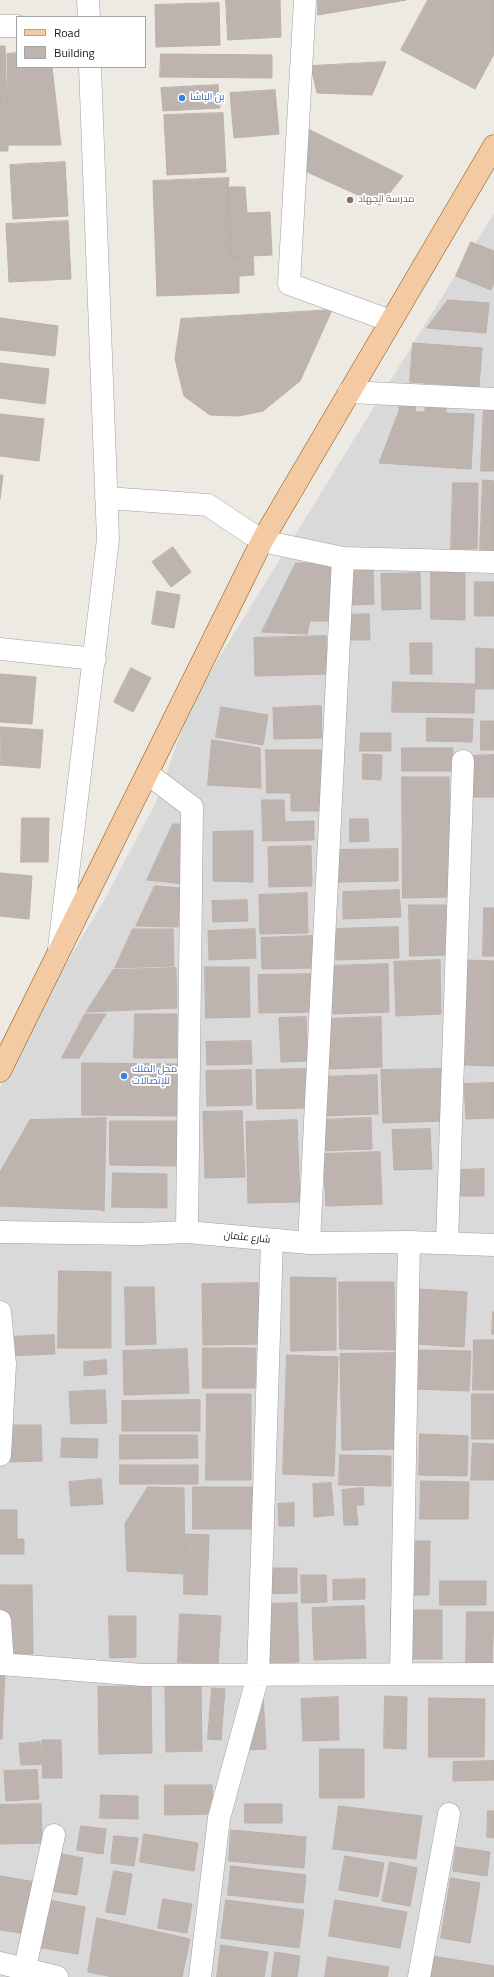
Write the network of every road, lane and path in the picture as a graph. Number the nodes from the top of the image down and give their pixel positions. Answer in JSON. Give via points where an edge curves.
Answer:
{"nodes":[{"id":1,"x":88,"y":0,"type":"edge"},
{"id":2,"x":305,"y":0,"type":"edge"},
{"id":3,"x":88,"y":16,"type":"edge"},
{"id":4,"x":0,"y":26,"type":"edge"},
{"id":5,"x":16,"y":26,"type":"edge"},
{"id":6,"x":90,"y":68,"type":"edge"},
{"id":7,"x":494,"y":146,"type":"edge"},
{"id":8,"x":391,"y":320,"type":"junction"},
{"id":9,"x":349,"y":392,"type":"junction"},
{"id":10,"x":494,"y":399,"type":"edge"},
{"id":11,"x":106,"y":498,"type":"junction"},
{"id":12,"x":262,"y":541,"type":"junction"},
{"id":13,"x":343,"y":558,"type":"junction"},
{"id":14,"x":494,"y":562,"type":"edge"},
{"id":15,"x":0,"y":649,"type":"edge"},
{"id":16,"x":95,"y":659,"type":"junction"},
{"id":17,"x":463,"y":760,"type":"dead end"},
{"id":18,"x":148,"y":774,"type":"junction"},
{"id":19,"x":59,"y":953,"type":"junction"},
{"id":20,"x":0,"y":1071,"type":"edge"},
{"id":21,"x":0,"y":1232,"type":"edge"},
{"id":22,"x":187,"y":1232,"type":"junction"},
{"id":23,"x":272,"y":1241,"type":"junction"},
{"id":24,"x":409,"y":1242,"type":"junction"},
{"id":25,"x":309,"y":1243,"type":"junction"},
{"id":26,"x":447,"y":1243,"type":"junction"},
{"id":27,"x":494,"y":1245,"type":"edge"},
{"id":28,"x":0,"y":1312,"type":"edge"},
{"id":29,"x":0,"y":1455,"type":"edge"},
{"id":30,"x":0,"y":1621,"type":"edge"},
{"id":31,"x":2,"y":1664,"type":"edge"},
{"id":32,"x":401,"y":1673,"type":"junction"},
{"id":33,"x":494,"y":1674,"type":"edge"},
{"id":34,"x":258,"y":1676,"type":"junction"},
{"id":35,"x":449,"y":1814,"type":"dead end"},
{"id":36,"x":54,"y":1835,"type":"dead end"},
{"id":37,"x":0,"y":1963,"type":"edge"},
{"id":38,"x":24,"y":1973,"type":"edge"},
{"id":39,"x":57,"y":1977,"type":"edge"},
{"id":40,"x":200,"y":1977,"type":"edge"},
{"id":41,"x":419,"y":1977,"type":"edge"}],
"edges":[{"from":1,"to":3,"type":"street"},
{"from":2,"to":8,"type":"street","via":[[289,284]]},
{"from":4,"to":5,"type":"street"},
{"from":6,"to":11,"type":"street"},
{"from":7,"to":8,"type":"main road"},
{"from":8,"to":9,"type":"main road"},
{"from":9,"to":10,"type":"street"},
{"from":9,"to":12,"type":"main road"},
{"from":11,"to":12,"type":"street","via":[[208,505]]},
{"from":11,"to":16,"type":"street","via":[[108,540]]},
{"from":12,"to":13,"type":"street"},
{"from":12,"to":18,"type":"main road"},
{"from":13,"to":14,"type":"street"},
{"from":13,"to":25,"type":"street"},
{"from":15,"to":16,"type":"street"},
{"from":16,"to":19,"type":"street"},
{"from":17,"to":26,"type":"street"},
{"from":18,"to":19,"type":"main road"},
{"from":18,"to":22,"type":"street","via":[[192,807]]},
{"from":19,"to":20,"type":"main road"},
{"from":21,"to":22,"type":"street","name":"شارع عثمان"},
{"from":22,"to":23,"type":"street","name":"شارع عثمان"},
{"from":23,"to":25,"type":"street","name":"شارع عثمان"},
{"from":23,"to":34,"type":"street"},
{"from":24,"to":25,"type":"street","name":"شارع عثمان"},
{"from":24,"to":26,"type":"street","name":"شارع عثمان"},
{"from":24,"to":32,"type":"street"},
{"from":26,"to":27,"type":"street","name":"شارع عثمان"},
{"from":28,"to":29,"type":"street","via":[[5,1364]]},
{"from":30,"to":31,"type":"street"},
{"from":31,"to":34,"type":"street","via":[[143,1675]]},
{"from":32,"to":33,"type":"street"},
{"from":32,"to":34,"type":"street"},
{"from":34,"to":40,"type":"street","via":[[219,1818]]},
{"from":35,"to":41,"type":"street"},
{"from":36,"to":38,"type":"street"},
{"from":37,"to":38,"type":"street"},
{"from":38,"to":39,"type":"street"}]}
